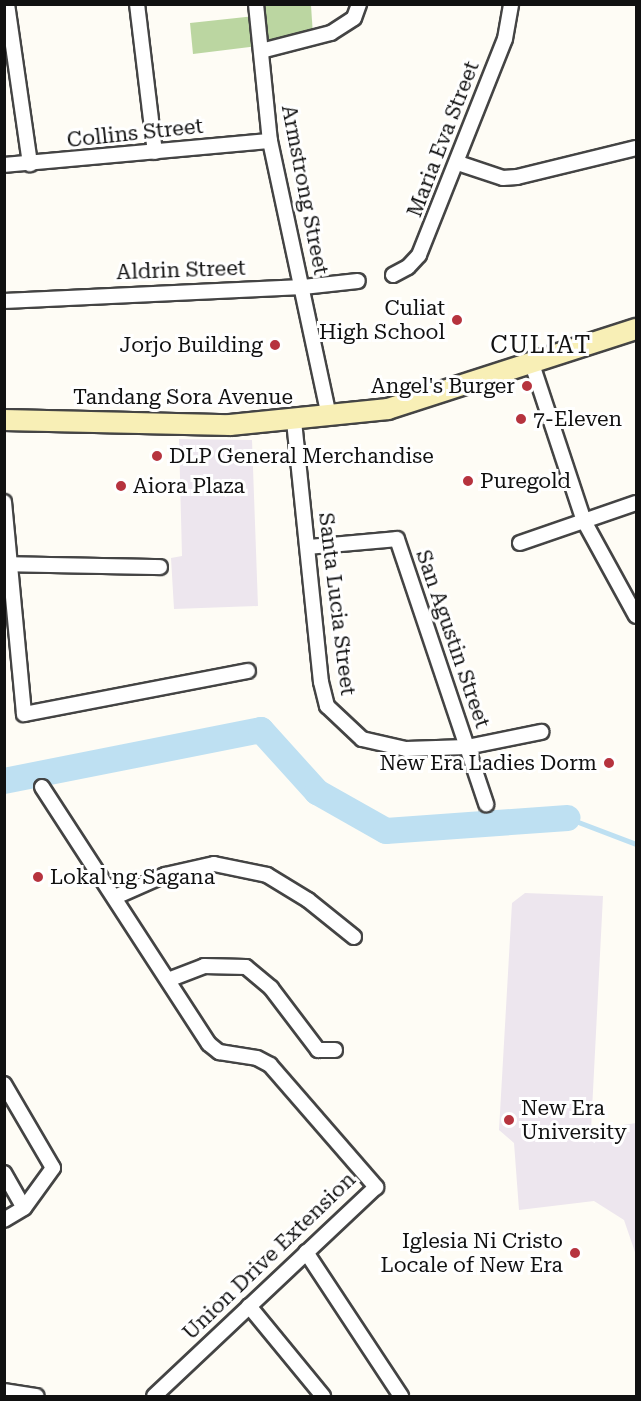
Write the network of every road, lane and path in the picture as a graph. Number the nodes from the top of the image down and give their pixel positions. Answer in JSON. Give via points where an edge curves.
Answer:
{"nodes":[{"id":1,"x":7,"y":4,"type":"edge"},
{"id":2,"x":137,"y":4,"type":"edge"},
{"id":3,"x":256,"y":4,"type":"edge"},
{"id":4,"x":359,"y":4,"type":"edge"},
{"id":5,"x":511,"y":4,"type":"edge"},
{"id":6,"x":261,"y":51,"type":"junction"},
{"id":7,"x":270,"y":141,"type":"junction"},
{"id":8,"x":636,"y":148,"type":"edge"},
{"id":9,"x":155,"y":153,"type":"junction"},
{"id":10,"x":458,"y":163,"type":"junction"},
{"id":11,"x":30,"y":164,"type":"junction"},
{"id":12,"x":4,"y":165,"type":"edge"},
{"id":13,"x":393,"y":275,"type":"dead end"},
{"id":14,"x":358,"y":281,"type":"dead end"},
{"id":15,"x":303,"y":287,"type":"junction"},
{"id":16,"x":4,"y":301,"type":"edge"},
{"id":17,"x":636,"y":329,"type":"edge"},
{"id":18,"x":532,"y":364,"type":"junction"},
{"id":19,"x":329,"y":417,"type":"junction"},
{"id":20,"x":4,"y":420,"type":"edge"},
{"id":21,"x":294,"y":421,"type":"junction"},
{"id":22,"x":4,"y":502,"type":"edge"},
{"id":23,"x":636,"y":503,"type":"edge"},
{"id":24,"x":584,"y":521,"type":"junction"},
{"id":25,"x":520,"y":543,"type":"dead end"},
{"id":26,"x":308,"y":547,"type":"junction"},
{"id":27,"x":7,"y":564,"type":"edge"},
{"id":28,"x":160,"y":567,"type":"dead end"},
{"id":29,"x":636,"y":616,"type":"edge"},
{"id":30,"x":248,"y":671,"type":"dead end"},
{"id":31,"x":542,"y":732,"type":"dead end"},
{"id":32,"x":467,"y":747,"type":"junction"},
{"id":33,"x":42,"y":787,"type":"dead end"},
{"id":34,"x":486,"y":804,"type":"dead end"},
{"id":35,"x":115,"y":897,"type":"junction"},
{"id":36,"x":354,"y":937,"type":"dead end"},
{"id":37,"x":168,"y":980,"type":"junction"},
{"id":38,"x":335,"y":1050,"type":"dead end"},
{"id":39,"x":4,"y":1084,"type":"edge"},
{"id":40,"x":4,"y":1173,"type":"edge"},
{"id":41,"x":24,"y":1208,"type":"junction"},
{"id":42,"x":4,"y":1221,"type":"edge"},
{"id":43,"x":306,"y":1252,"type":"junction"},
{"id":44,"x":249,"y":1306,"type":"junction"},
{"id":45,"x":4,"y":1391,"type":"edge"},
{"id":46,"x":37,"y":1396,"type":"edge"},
{"id":47,"x":154,"y":1396,"type":"edge"},
{"id":48,"x":323,"y":1396,"type":"edge"},
{"id":49,"x":401,"y":1396,"type":"edge"}],
"edges":[{"from":1,"to":11,"type":"street"},
{"from":2,"to":9,"type":"street"},
{"from":3,"to":6,"type":"street","name":"Armstrong Street"},
{"from":4,"to":6,"type":"street","via":[[354,18],[331,33]]},
{"from":5,"to":10,"type":"street","name":"Maria Eva Street","via":[[510,26]]},
{"from":6,"to":7,"type":"street","name":"Armstrong Street"},
{"from":7,"to":9,"type":"street","name":"Collins Street"},
{"from":7,"to":15,"type":"street","name":"Armstrong Street"},
{"from":8,"to":10,"type":"street","via":[[503,178]]},
{"from":9,"to":11,"type":"street","name":"Collins Street"},
{"from":10,"to":13,"type":"street","name":"Maria Eva Street","via":[[419,255]]},
{"from":11,"to":12,"type":"street","name":"Collins Street"},
{"from":14,"to":15,"type":"street","name":"Aldrin Street"},
{"from":15,"to":16,"type":"street","name":"Aldrin Street"},
{"from":15,"to":19,"type":"street","name":"Armstrong Street"},
{"from":17,"to":18,"type":"main road","name":"Tandang Sora Avenue"},
{"from":18,"to":19,"type":"main road","name":"Tandang Sora Avenue","via":[[417,401]]},
{"from":18,"to":24,"type":"street"},
{"from":19,"to":21,"type":"main road","name":"Tandang Sora Avenue"},
{"from":20,"to":21,"type":"main road","name":"Tandang Sora Avenue","via":[[230,425]]},
{"from":21,"to":26,"type":"street","name":"Santa Lucia Street"},
{"from":22,"to":27,"type":"street"},
{"from":23,"to":24,"type":"street"},
{"from":24,"to":25,"type":"street"},
{"from":24,"to":29,"type":"street"},
{"from":26,"to":32,"type":"street","name":"San Agustin Street","via":[[397,539]]},
{"from":26,"to":32,"type":"street","name":"Santa Lucia Street","via":[[321,682],[327,706],[362,739],[406,749]]},
{"from":27,"to":28,"type":"street"},
{"from":27,"to":30,"type":"street","via":[[24,714]]},
{"from":31,"to":32,"type":"street","name":"Santa Lucia Street"},
{"from":32,"to":34,"type":"street","name":"San Agustin Street"},
{"from":33,"to":35,"type":"street","name":"Union Drive Extension"},
{"from":35,"to":36,"type":"street","via":[[165,875],[214,864],[267,875],[308,900]]},
{"from":35,"to":37,"type":"street","name":"Union Drive Extension"},
{"from":37,"to":38,"type":"street","via":[[204,966],[246,967],[271,988],[318,1050]]},
{"from":37,"to":43,"type":"street","name":"Union Drive Extension","via":[[209,1044],[219,1052],[257,1058],[270,1065],[376,1186]]},
{"from":39,"to":41,"type":"street","via":[[53,1167]]},
{"from":40,"to":41,"type":"street"},
{"from":41,"to":42,"type":"street"},
{"from":43,"to":44,"type":"street","name":"Union Drive Extension"},
{"from":43,"to":49,"type":"street"},
{"from":44,"to":47,"type":"street","name":"Union Drive Extension","via":[[179,1380]]},
{"from":44,"to":48,"type":"street"},
{"from":45,"to":46,"type":"street"}]}
